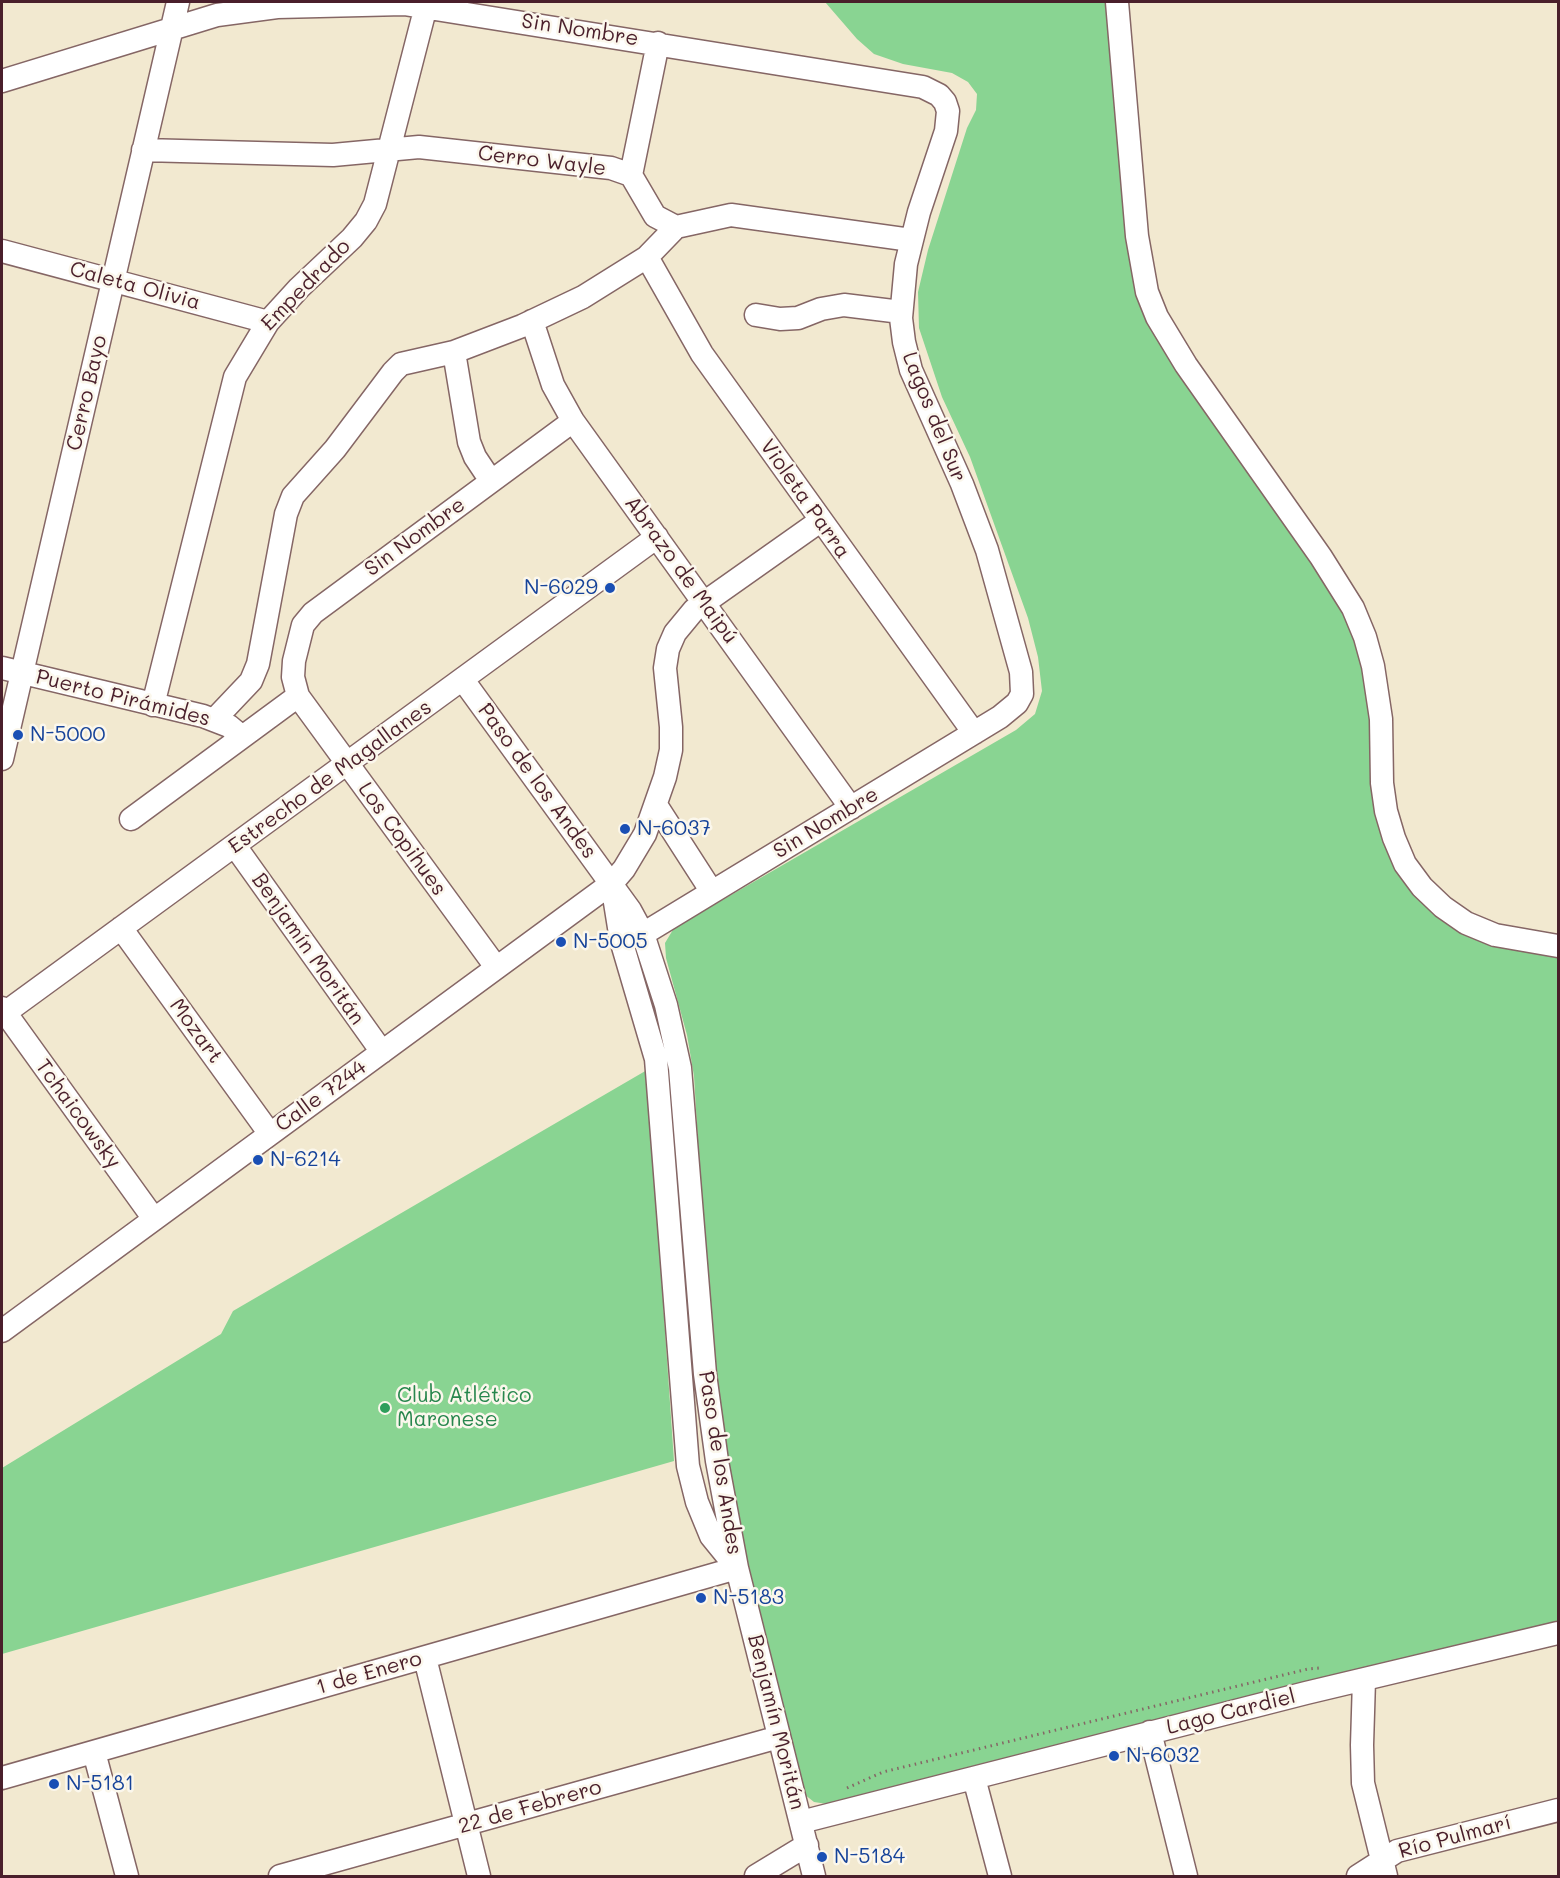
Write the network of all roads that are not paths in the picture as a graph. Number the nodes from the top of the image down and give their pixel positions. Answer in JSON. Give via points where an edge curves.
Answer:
{"nodes":[{"id":1,"x":178,"y":2,"type":"edge"},
{"id":2,"x":1118,"y":2,"type":"edge"},
{"id":3,"x":426,"y":6,"type":"junction"},
{"id":4,"x":172,"y":26,"type":"junction"},
{"id":5,"x":658,"y":43,"type":"junction"},
{"id":6,"x":2,"y":81,"type":"edge"},
{"id":7,"x":945,"y":102,"type":"joint"},
{"id":8,"x":390,"y":149,"type":"junction"},
{"id":9,"x":143,"y":150,"type":"junction"},
{"id":10,"x":631,"y":175,"type":"junction"},
{"id":11,"x":676,"y":227,"type":"junction"},
{"id":12,"x":911,"y":240,"type":"junction"},
{"id":13,"x":2,"y":251,"type":"edge"},
{"id":14,"x":646,"y":257,"type":"junction"},
{"id":15,"x":113,"y":280,"type":"junction"},
{"id":16,"x":901,"y":312,"type":"junction"},
{"id":17,"x":756,"y":315,"type":"dead end"},
{"id":18,"x":532,"y":321,"type":"junction"},
{"id":19,"x":268,"y":322,"type":"junction"},
{"id":20,"x":454,"y":352,"type":"junction"},
{"id":21,"x":573,"y":421,"type":"junction"},
{"id":22,"x":491,"y":481,"type":"junction"},
{"id":23,"x":820,"y":521,"type":"junction"},
{"id":24,"x":657,"y":537,"type":"junction"},
{"id":25,"x":704,"y":602,"type":"junction"},
{"id":26,"x":12,"y":670,"type":"edge"},
{"id":27,"x":463,"y":680,"type":"junction"},
{"id":28,"x":295,"y":687,"type":"junction"},
{"id":29,"x":1022,"y":694,"type":"joint"},
{"id":30,"x":153,"y":705,"type":"junction"},
{"id":31,"x":214,"y":720,"type":"junction"},
{"id":32,"x":974,"y":734,"type":"junction"},
{"id":33,"x":241,"y":736,"type":"junction"},
{"id":34,"x":2,"y":759,"type":"edge"},
{"id":35,"x":347,"y":764,"type":"junction"},
{"id":36,"x":656,"y":805,"type":"junction"},
{"id":37,"x":851,"y":808,"type":"junction"},
{"id":38,"x":131,"y":819,"type":"dead end"},
{"id":39,"x":235,"y":846,"type":"junction"},
{"id":40,"x":612,"y":883,"type":"junction"},
{"id":41,"x":712,"y":892,"type":"junction"},
{"id":42,"x":121,"y":928,"type":"junction"},
{"id":43,"x":632,"y":937,"type":"junction"},
{"id":44,"x":1558,"y":946,"type":"edge"},
{"id":45,"x":496,"y":967,"type":"junction"},
{"id":46,"x":3,"y":1012,"type":"edge"},
{"id":47,"x":382,"y":1052,"type":"junction"},
{"id":48,"x":270,"y":1134,"type":"junction"},
{"id":49,"x":154,"y":1219,"type":"junction"},
{"id":50,"x":2,"y":1331,"type":"edge"},
{"id":51,"x":737,"y":1568,"type":"junction"},
{"id":52,"x":1558,"y":1633,"type":"edge"},
{"id":53,"x":424,"y":1658,"type":"junction"},
{"id":54,"x":1364,"y":1680,"type":"junction"},
{"id":55,"x":1150,"y":1732,"type":"junction"},
{"id":56,"x":779,"y":1737,"type":"junction"},
{"id":57,"x":94,"y":1752,"type":"junction"},
{"id":58,"x":2,"y":1778,"type":"edge"},
{"id":59,"x":974,"y":1778,"type":"junction"},
{"id":60,"x":1558,"y":1810,"type":"edge"},
{"id":61,"x":801,"y":1822,"type":"junction"},
{"id":62,"x":466,"y":1824,"type":"junction"},
{"id":63,"x":807,"y":1845,"type":"junction"},
{"id":64,"x":1383,"y":1868,"type":"edge"},
{"id":65,"x":127,"y":1876,"type":"edge"},
{"id":66,"x":280,"y":1876,"type":"edge"},
{"id":67,"x":479,"y":1876,"type":"edge"},
{"id":68,"x":756,"y":1876,"type":"edge"},
{"id":69,"x":814,"y":1876,"type":"edge"},
{"id":70,"x":1000,"y":1876,"type":"edge"},
{"id":71,"x":1186,"y":1876,"type":"edge"},
{"id":72,"x":1358,"y":1876,"type":"edge"}],
"edges":[{"from":1,"to":4,"type":"street","name":"Cerro Bayo"},
{"from":2,"to":44,"type":"street","via":[[1137,236],[1147,292],[1156,317],[1186,365],[1353,608],[1373,666],[1381,719],[1383,792],[1405,864],[1443,908],[1466,922],[1495,935]]},
{"from":3,"to":4,"type":"street","name":"Sin Nombre","via":[[379,3],[255,9]]},
{"from":3,"to":5,"type":"street","name":"Sin Nombre"},
{"from":3,"to":8,"type":"street","name":"Empedrado"},
{"from":4,"to":6,"type":"street","name":"Sin Nombre"},
{"from":4,"to":9,"type":"street","name":"Cerro Bayo"},
{"from":5,"to":7,"type":"street","name":"Sin Nombre","via":[[923,87]]},
{"from":5,"to":10,"type":"street"},
{"from":7,"to":12,"type":"street","name":"Lagos del Sur","via":[[946,131]]},
{"from":8,"to":9,"type":"street","name":"Cerro Wayle","via":[[333,155]]},
{"from":8,"to":10,"type":"street","name":"Cerro Wayle","via":[[433,148],[611,168]]},
{"from":8,"to":19,"type":"street","name":"Empedrado","via":[[375,204],[366,221]]},
{"from":9,"to":15,"type":"street","name":"Cerro Bayo"},
{"from":10,"to":11,"type":"street","name":"Cerro Wayle","via":[[655,216]]},
{"from":11,"to":12,"type":"street","via":[[731,215]]},
{"from":11,"to":14,"type":"street"},
{"from":12,"to":16,"type":"street","name":"Lagos del Sur"},
{"from":13,"to":15,"type":"street","name":"Caleta Olivia"},
{"from":14,"to":18,"type":"street","via":[[583,297]]},
{"from":14,"to":23,"type":"street","name":"Violeta Parra","via":[[702,354]]},
{"from":15,"to":19,"type":"street","name":"Caleta Olivia"},
{"from":15,"to":26,"type":"street","name":"Cerro Bayo"},
{"from":16,"to":17,"type":"street","via":[[844,305],[798,318]]},
{"from":16,"to":29,"type":"street","name":"Lagos del Sur","via":[[911,370],[987,550],[1021,672]]},
{"from":18,"to":20,"type":"street"},
{"from":18,"to":21,"type":"street","name":"Abrazo de Maipú","via":[[553,386]]},
{"from":19,"to":30,"type":"street","name":"Empedrado","via":[[246,355],[229,398]]},
{"from":20,"to":22,"type":"street","via":[[469,442]]},
{"from":20,"to":31,"type":"street","via":[[401,364],[293,496],[286,514],[258,664],[251,681]]},
{"from":21,"to":22,"type":"street","name":"Sin Nombre"},
{"from":21,"to":24,"type":"street","name":"Abrazo de Maipú"},
{"from":22,"to":28,"type":"street","name":"Sin Nombre","via":[[313,613],[298,639]]},
{"from":23,"to":25,"type":"street"},
{"from":23,"to":32,"type":"street","name":"Violeta Parra"},
{"from":24,"to":25,"type":"street","name":"Abrazo de Maipú"},
{"from":24,"to":27,"type":"street","name":"Estrecho de Magallanes"},
{"from":25,"to":36,"type":"street","via":[[684,621],[668,649],[671,750]]},
{"from":25,"to":37,"type":"street","name":"Abrazo de Maipú"},
{"from":26,"to":30,"type":"street","name":"Puerto Pirámides"},
{"from":26,"to":34,"type":"street","name":"Cerro Bayo"},
{"from":27,"to":35,"type":"street","name":"Estrecho de Magallanes"},
{"from":27,"to":40,"type":"street","name":"Paso de los Andes"},
{"from":28,"to":33,"type":"street"},
{"from":28,"to":35,"type":"street","name":"Los Copihues"},
{"from":29,"to":32,"type":"street","name":"Sin Nombre","via":[[1010,710]]},
{"from":30,"to":31,"type":"street","name":"Puerto Pirámides"},
{"from":31,"to":33,"type":"street","name":"Puerto Pirámides"},
{"from":32,"to":37,"type":"street","name":"Sin Nombre"},
{"from":33,"to":38,"type":"street"},
{"from":35,"to":39,"type":"street","name":"Estrecho de Magallanes"},
{"from":35,"to":45,"type":"street","name":"Los Copihues"},
{"from":36,"to":40,"type":"street","via":[[634,853]]},
{"from":36,"to":41,"type":"street"},
{"from":37,"to":41,"type":"street","name":"Sin Nombre"},
{"from":39,"to":42,"type":"street","name":"Estrecho de Magallanes"},
{"from":39,"to":47,"type":"street","name":"Benjamín Moritán"},
{"from":40,"to":43,"type":"street","name":"Paso de los Andes"},
{"from":40,"to":45,"type":"street","name":"Calle 7244"},
{"from":41,"to":43,"type":"street","name":"Sin Nombre"},
{"from":42,"to":46,"type":"street","name":"Estrecho de Magallanes"},
{"from":42,"to":48,"type":"street","name":"Mozart"},
{"from":43,"to":51,"type":"street","name":"Paso de los Andes","via":[[677,1047],[708,1408]]},
{"from":45,"to":47,"type":"street","name":"Calle 7244"},
{"from":46,"to":49,"type":"street","name":"Tchaicowsky"},
{"from":47,"to":48,"type":"street","name":"Calle 7244"},
{"from":48,"to":49,"type":"street","name":"Calle 7244"},
{"from":49,"to":50,"type":"street","name":"Calle 7244"},
{"from":51,"to":53,"type":"street","name":"1 de Enero"},
{"from":51,"to":56,"type":"street","name":"Benjamín Moritán"},
{"from":52,"to":54,"type":"street","name":"Lago Cardiel"},
{"from":53,"to":57,"type":"street","name":"1 de Enero"},
{"from":53,"to":62,"type":"street"},
{"from":54,"to":55,"type":"street","name":"Lago Cardiel"},
{"from":54,"to":64,"type":"street","via":[[1362,1765],[1366,1800]]},
{"from":55,"to":59,"type":"street","name":"Lago Cardiel"},
{"from":55,"to":71,"type":"street"},
{"from":56,"to":61,"type":"street","name":"Benjamín Moritán"},
{"from":56,"to":62,"type":"street","name":"22 de Febrero"},
{"from":57,"to":58,"type":"street","name":"1 de Enero"},
{"from":57,"to":65,"type":"street"},
{"from":59,"to":61,"type":"street","name":"Lago Cardiel"},
{"from":59,"to":70,"type":"street"},
{"from":60,"to":64,"type":"street","name":"Río Pulmarí","via":[[1410,1847]]},
{"from":61,"to":63,"type":"street","name":"Benjamín Moritán"},
{"from":62,"to":66,"type":"street","name":"22 de Febrero"},
{"from":62,"to":67,"type":"street"},
{"from":63,"to":68,"type":"street"},
{"from":63,"to":69,"type":"street","name":"Benjamín Moritán"},
{"from":64,"to":72,"type":"street","name":"Río Pulmarí"}]}
